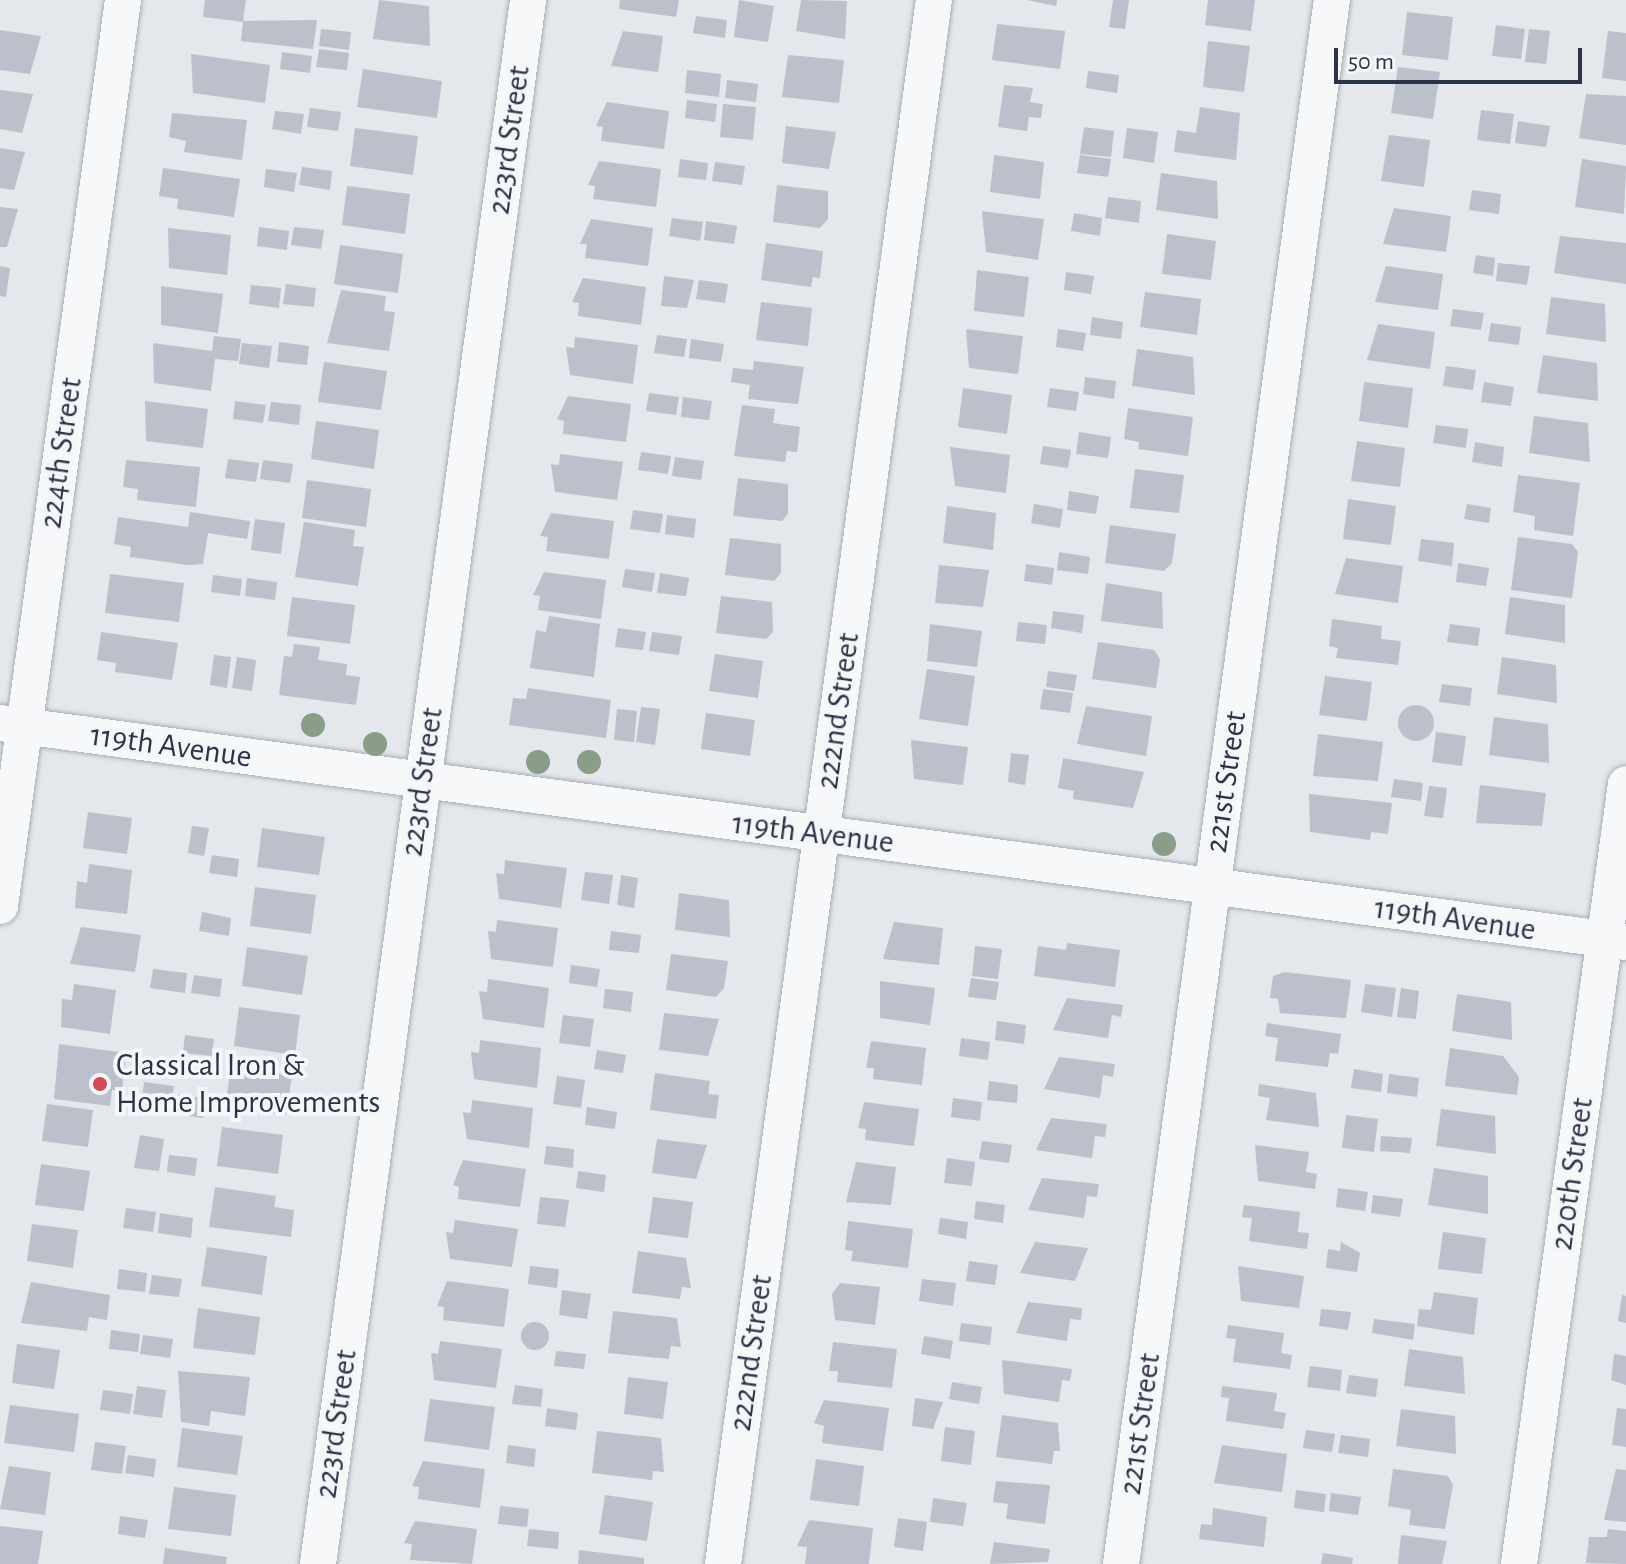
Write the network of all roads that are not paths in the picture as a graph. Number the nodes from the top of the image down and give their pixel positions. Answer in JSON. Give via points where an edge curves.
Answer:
{"nodes":[{"id":1,"x":123,"y":0,"type":"edge"},
{"id":2,"x":528,"y":0,"type":"edge"},
{"id":3,"x":934,"y":0,"type":"edge"},
{"id":4,"x":1332,"y":0,"type":"edge"},
{"id":5,"x":12,"y":724,"type":"edge"},
{"id":6,"x":423,"y":780,"type":"junction"},
{"id":7,"x":1626,"y":784,"type":"edge"},
{"id":8,"x":821,"y":834,"type":"junction"},
{"id":9,"x":1212,"y":886,"type":"junction"},
{"id":10,"x":0,"y":906,"type":"edge"},
{"id":11,"x":1615,"y":940,"type":"edge"},
{"id":12,"x":318,"y":1564,"type":"edge"},
{"id":13,"x":723,"y":1564,"type":"edge"},
{"id":14,"x":1121,"y":1564,"type":"edge"},
{"id":15,"x":1519,"y":1564,"type":"edge"}],
"edges":[{"from":1,"to":5,"type":"street","name":"224th Street"},
{"from":2,"to":6,"type":"street","name":"223rd Street"},
{"from":3,"to":8,"type":"street","name":"222nd Street"},
{"from":4,"to":9,"type":"street","name":"221st Street"},
{"from":5,"to":6,"type":"street","name":"119th Avenue"},
{"from":5,"to":10,"type":"street","name":"224th Street"},
{"from":6,"to":8,"type":"street","name":"119th Avenue"},
{"from":6,"to":12,"type":"street","name":"223rd Street"},
{"from":7,"to":11,"type":"street","name":"220th Street"},
{"from":8,"to":9,"type":"street","name":"119th Avenue"},
{"from":8,"to":13,"type":"street","name":"222nd Street"},
{"from":9,"to":11,"type":"street","name":"119th Avenue"},
{"from":9,"to":14,"type":"street","name":"221st Street"},
{"from":11,"to":15,"type":"street","name":"220th Street"}]}
